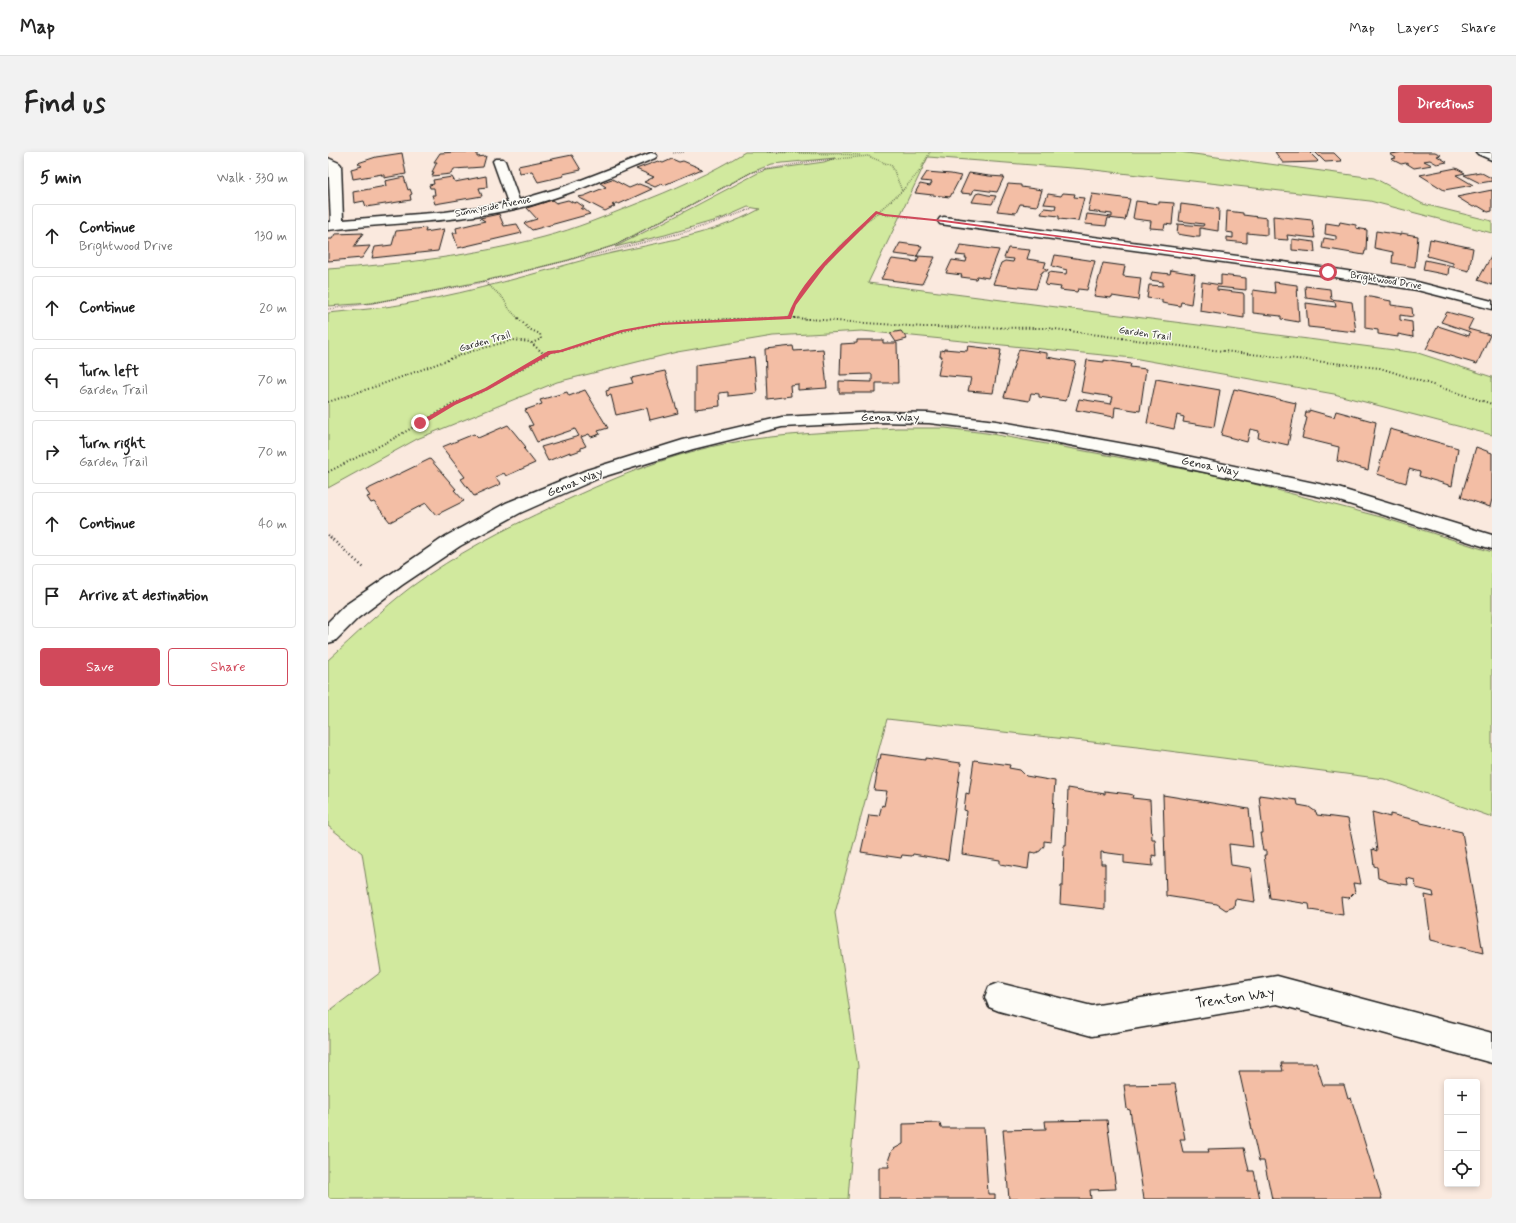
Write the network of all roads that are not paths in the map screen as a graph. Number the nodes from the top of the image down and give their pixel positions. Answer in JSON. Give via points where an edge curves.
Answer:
{"nodes":[{"id":1,"x":1482,"y":152,"type":"edge"},
{"id":2,"x":651,"y":156,"type":"dead end"},
{"id":3,"x":1492,"y":157,"type":"edge"},
{"id":4,"x":328,"y":161,"type":"edge"},
{"id":5,"x":499,"y":162,"type":"dead end"},
{"id":6,"x":515,"y":205,"type":"junction"},
{"id":7,"x":944,"y":221,"type":"road end"},
{"id":8,"x":333,"y":226,"type":"edge"},
{"id":9,"x":1492,"y":305,"type":"edge"},
{"id":10,"x":1492,"y":542,"type":"edge"},
{"id":11,"x":328,"y":635,"type":"edge"},
{"id":12,"x":999,"y":997,"type":"dead end"},
{"id":13,"x":1492,"y":1048,"type":"edge"}],
"edges":[{"from":1,"to":3,"type":"street"},
{"from":2,"to":6,"type":"street","name":"Sunnyside Avenue","via":[[556,194]]},
{"from":4,"to":8,"type":"street","via":[[335,164]]},
{"from":5,"to":6,"type":"street"},
{"from":6,"to":8,"type":"street","name":"Sunnyside Avenue","via":[[441,217]]},
{"from":7,"to":9,"type":"street","name":"Brightwood Drive","via":[[1328,272],[1417,286]]},
{"from":10,"to":11,"type":"street","name":"Genoa Way","via":[[1338,494],[1158,456],[996,426],[929,418],[878,417],[782,422],[689,444],[593,474],[514,508],[453,541],[395,580],[351,612]]},
{"from":12,"to":13,"type":"street","name":"Trenton Way","via":[[1092,1021],[1276,990]]}]}
